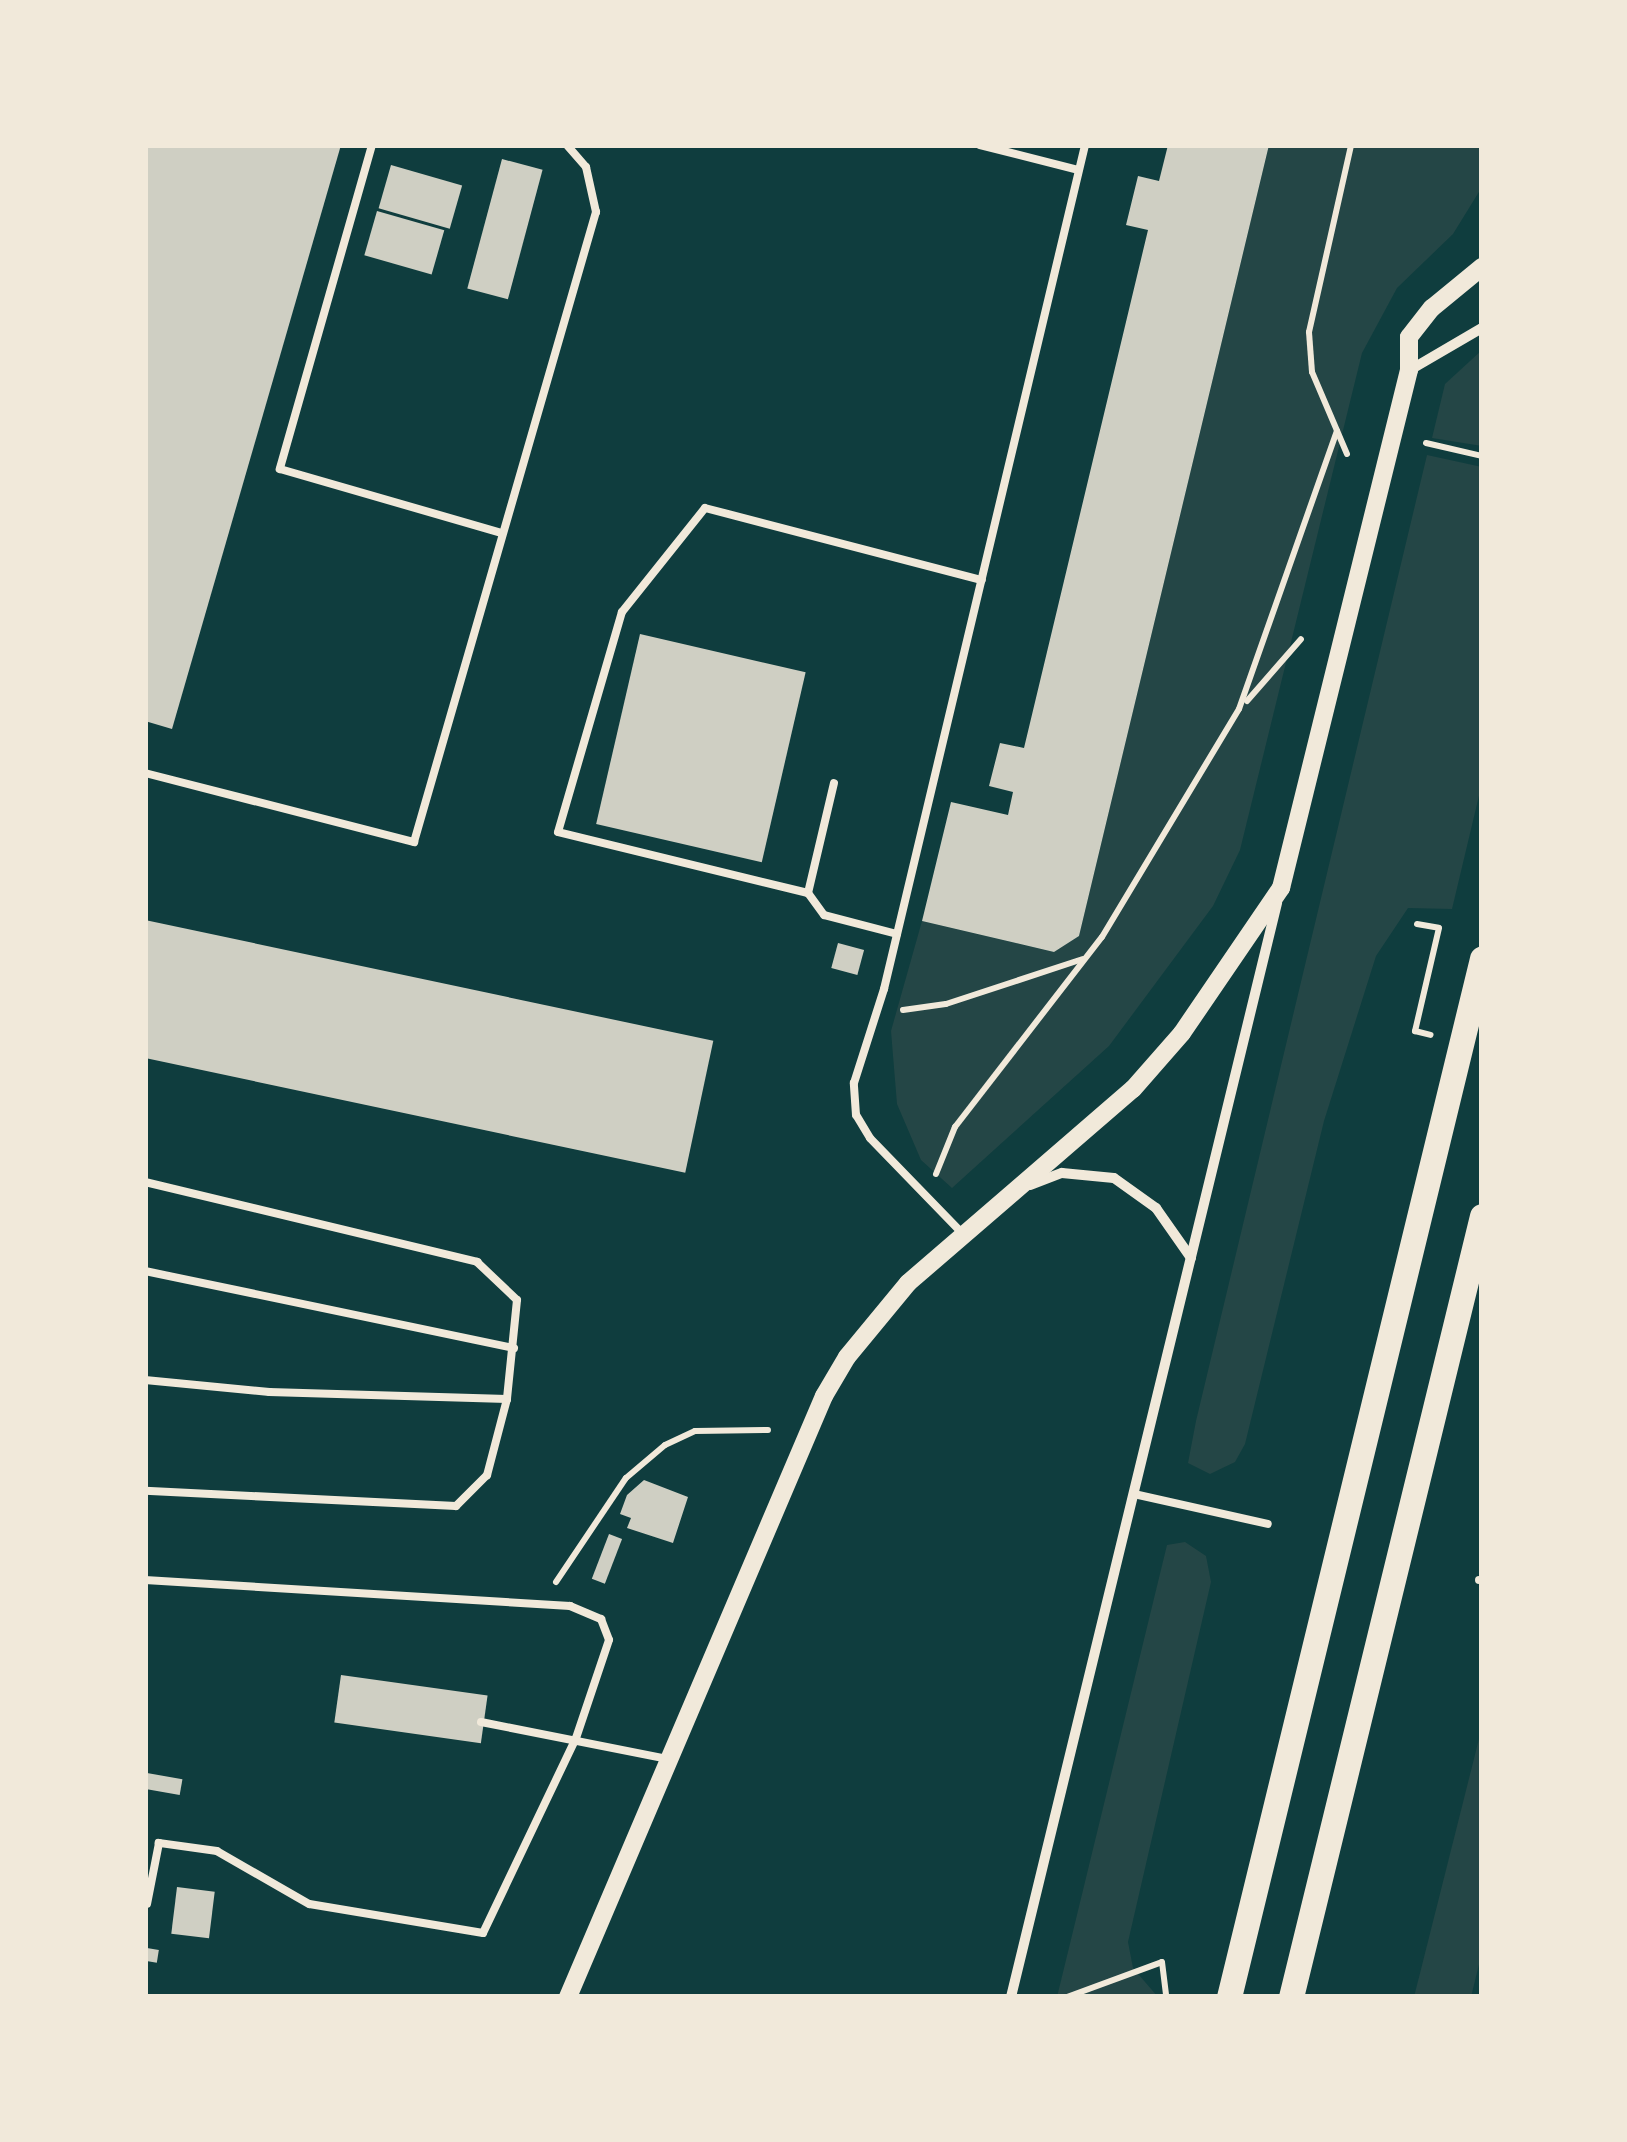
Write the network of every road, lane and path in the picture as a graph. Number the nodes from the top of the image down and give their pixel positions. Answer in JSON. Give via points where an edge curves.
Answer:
{"nodes":[{"id":1,"x":372,"y":145,"type":"edge"},
{"id":2,"x":568,"y":145,"type":"edge"},
{"id":3,"x":980,"y":145,"type":"edge"},
{"id":4,"x":1084,"y":145,"type":"edge"},
{"id":5,"x":1351,"y":145,"type":"edge"},
{"id":6,"x":1078,"y":170,"type":"junction"},
{"id":7,"x":1482,"y":266,"type":"edge"},
{"id":8,"x":1482,"y":328,"type":"edge"},
{"id":9,"x":1409,"y":370,"type":"junction"},
{"id":10,"x":1337,"y":431,"type":"junction"},
{"id":11,"x":1426,"y":444,"type":"dead end"},
{"id":12,"x":1347,"y":454,"type":"dead end"},
{"id":13,"x":1482,"y":456,"type":"edge"},
{"id":14,"x":502,"y":533,"type":"junction"},
{"id":15,"x":982,"y":580,"type":"junction"},
{"id":16,"x":1302,"y":639,"type":"dead end"},
{"id":17,"x":1239,"y":709,"type":"junction"},
{"id":18,"x":145,"y":773,"type":"edge"},
{"id":19,"x":834,"y":782,"type":"dead end"},
{"id":20,"x":1281,"y":888,"type":"junction"},
{"id":21,"x":808,"y":893,"type":"junction"},
{"id":22,"x":1417,"y":924,"type":"dead end"},
{"id":23,"x":897,"y":934,"type":"junction"},
{"id":24,"x":1084,"y":958,"type":"junction"},
{"id":25,"x":1482,"y":958,"type":"edge"},
{"id":26,"x":877,"y":1011,"type":"junction"},
{"id":27,"x":1432,"y":1036,"type":"dead end"},
{"id":28,"x":145,"y":1182,"type":"edge"},
{"id":29,"x":1028,"y":1186,"type":"junction"},
{"id":30,"x":921,"y":1192,"type":"junction"},
{"id":31,"x":1482,"y":1216,"type":"edge"},
{"id":32,"x":965,"y":1236,"type":"junction"},
{"id":33,"x":1191,"y":1258,"type":"junction"},
{"id":34,"x":145,"y":1271,"type":"edge"},
{"id":35,"x":514,"y":1348,"type":"junction"},
{"id":36,"x":145,"y":1380,"type":"edge"},
{"id":37,"x":507,"y":1399,"type":"junction"},
{"id":38,"x":768,"y":1430,"type":"dead end"},
{"id":39,"x":145,"y":1491,"type":"edge"},
{"id":40,"x":1134,"y":1494,"type":"junction"},
{"id":41,"x":1268,"y":1524,"type":"dead end"},
{"id":42,"x":145,"y":1580,"type":"edge"},
{"id":43,"x":542,"y":1604,"type":"junction"},
{"id":44,"x":481,"y":1722,"type":"dead end"},
{"id":45,"x":576,"y":1738,"type":"junction"},
{"id":46,"x":668,"y":1760,"type":"junction"},
{"id":47,"x":147,"y":1904,"type":"edge"},
{"id":48,"x":568,"y":1997,"type":"edge"},
{"id":49,"x":1011,"y":1997,"type":"edge"},
{"id":50,"x":1068,"y":1997,"type":"edge"},
{"id":51,"x":1166,"y":1997,"type":"edge"},
{"id":52,"x":1229,"y":1997,"type":"edge"},
{"id":53,"x":1291,"y":1997,"type":"edge"}],
"edges":[{"from":1,"to":14,"type":"lane","via":[[280,469]]},
{"from":2,"to":14,"type":"lane","via":[[586,166],[596,212]]},
{"from":3,"to":6,"type":"lane"},
{"from":4,"to":6,"type":"lane"},
{"from":5,"to":10,"type":"path","via":[[1310,332],[1312,372]]},
{"from":6,"to":15,"type":"lane"},
{"from":7,"to":9,"type":"street","via":[[1409,337]]},
{"from":8,"to":9,"type":"street"},
{"from":9,"to":20,"type":"street"},
{"from":10,"to":12,"type":"path"},
{"from":10,"to":17,"type":"path"},
{"from":11,"to":13,"type":"path"},
{"from":14,"to":18,"type":"lane","via":[[414,842]]},
{"from":15,"to":21,"type":"lane","via":[[705,508],[622,612],[558,832]]},
{"from":15,"to":23,"type":"lane"},
{"from":16,"to":17,"type":"path"},
{"from":17,"to":24,"type":"path"},
{"from":19,"to":21,"type":"lane"},
{"from":20,"to":29,"type":"street","via":[[1182,1033],[1133,1089]]},
{"from":20,"to":33,"type":"street"},
{"from":21,"to":23,"type":"lane","via":[[824,916]]},
{"from":22,"to":27,"type":"path","via":[[1439,928],[1415,1031]]},
{"from":23,"to":26,"type":"lane"},
{"from":24,"to":26,"type":"path","via":[[946,1004]]},
{"from":24,"to":30,"type":"path","via":[[955,1127],[944,1164]]},
{"from":25,"to":52,"type":"main road"},
{"from":26,"to":30,"type":"lane","via":[[854,1083],[856,1115]]},
{"from":28,"to":35,"type":"lane","via":[[477,1262],[517,1300]]},
{"from":29,"to":32,"type":"street"},
{"from":29,"to":33,"type":"street","via":[[1062,1173],[1114,1178],[1156,1208]]},
{"from":30,"to":32,"type":"lane"},
{"from":31,"to":53,"type":"main road"},
{"from":32,"to":46,"type":"street","via":[[888,1303],[824,1396]]},
{"from":33,"to":40,"type":"street"},
{"from":34,"to":35,"type":"lane"},
{"from":35,"to":37,"type":"lane"},
{"from":36,"to":37,"type":"lane","via":[[268,1392]]},
{"from":37,"to":39,"type":"lane","via":[[488,1476],[456,1506]]},
{"from":38,"to":43,"type":"path","via":[[696,1431],[665,1445],[626,1478]]},
{"from":40,"to":41,"type":"lane"},
{"from":40,"to":49,"type":"street"},
{"from":42,"to":43,"type":"lane"},
{"from":43,"to":45,"type":"lane","via":[[601,1619],[609,1640]]},
{"from":44,"to":45,"type":"lane"},
{"from":45,"to":46,"type":"lane"},
{"from":45,"to":47,"type":"lane","via":[[483,1934],[309,1904],[217,1851],[159,1843]]},
{"from":46,"to":48,"type":"street"},
{"from":50,"to":51,"type":"path","via":[[1162,1962]]}]}
